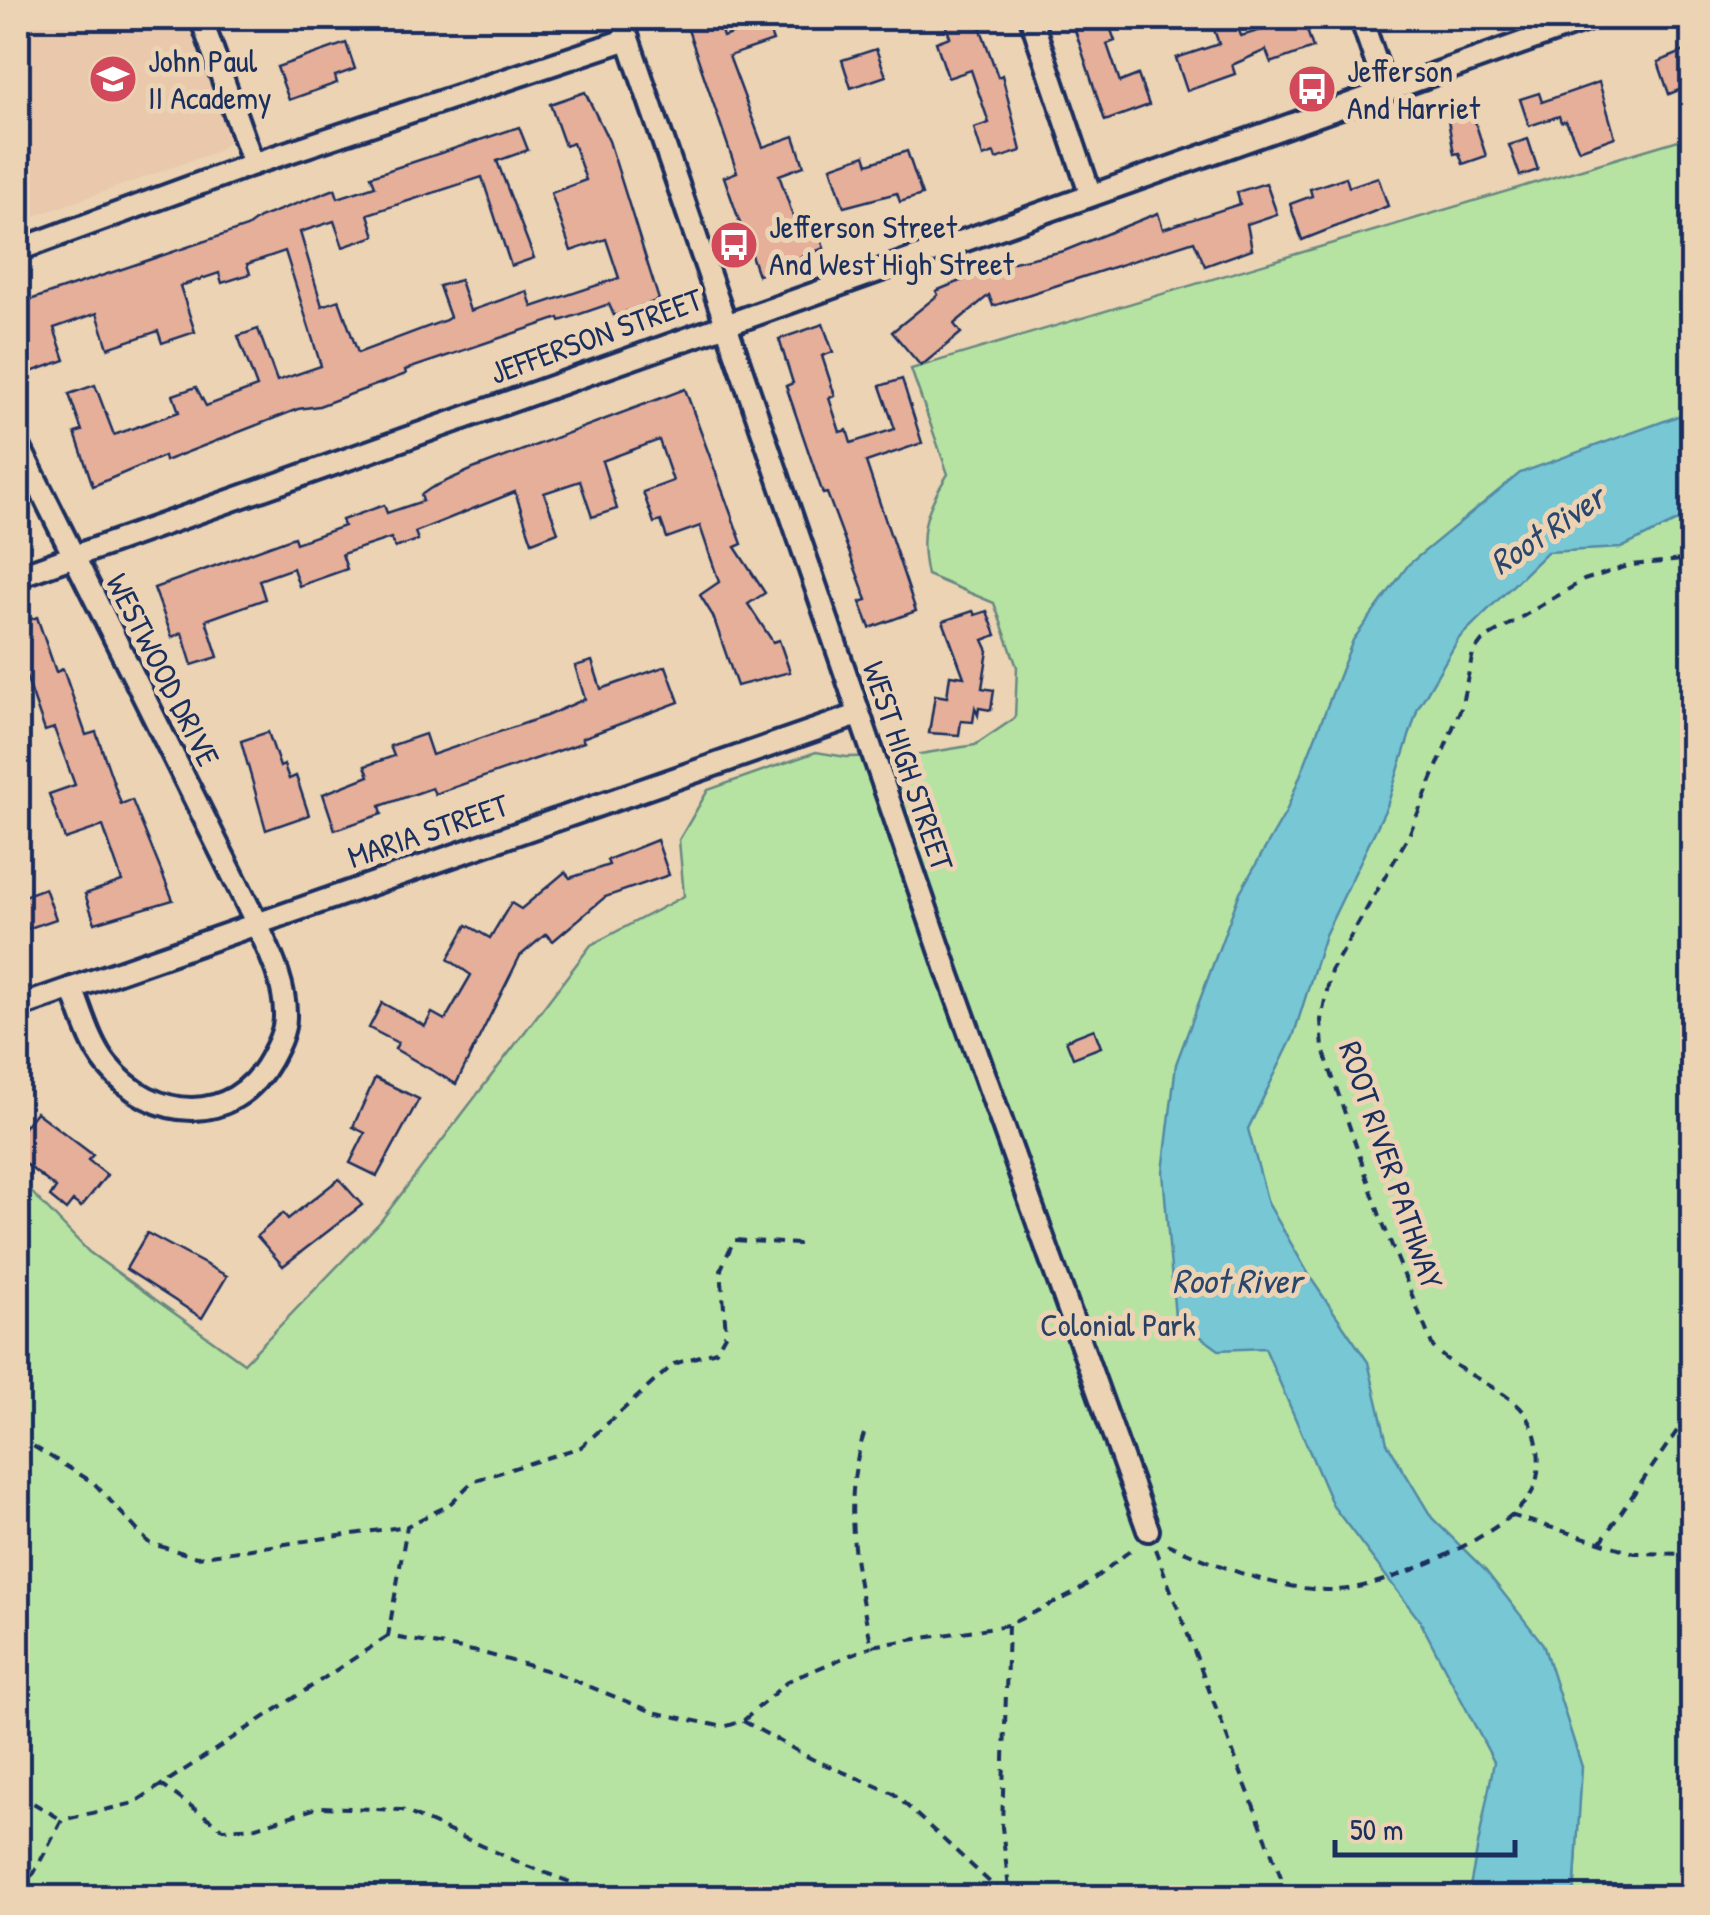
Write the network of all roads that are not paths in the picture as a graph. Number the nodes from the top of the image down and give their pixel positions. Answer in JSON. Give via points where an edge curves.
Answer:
{"nodes":[{"id":1,"x":200,"y":18,"type":"edge"},
{"id":2,"x":620,"y":18,"type":"edge"},
{"id":3,"x":1031,"y":18,"type":"edge"},
{"id":4,"x":1361,"y":18,"type":"edge"},
{"id":5,"x":1592,"y":18,"type":"edge"},
{"id":6,"x":628,"y":39,"type":"junction"},
{"id":7,"x":1386,"y":92,"type":"junction"},
{"id":8,"x":253,"y":164,"type":"junction"},
{"id":9,"x":1090,"y":193,"type":"junction"},
{"id":10,"x":18,"y":250,"type":"edge"},
{"id":11,"x":725,"y":322,"type":"junction"},
{"id":12,"x":18,"y":444,"type":"edge"},
{"id":13,"x":73,"y":556,"type":"junction"},
{"id":14,"x":18,"y":576,"type":"edge"},
{"id":15,"x":858,"y":715,"type":"junction"},
{"id":16,"x":256,"y":922,"type":"junction"},
{"id":17,"x":72,"y":988,"type":"junction"},
{"id":18,"x":18,"y":1007,"type":"edge"},
{"id":19,"x":1148,"y":1530,"type":"road end"}],
"edges":[{"from":1,"to":8,"type":"street"},
{"from":2,"to":6,"type":"street","name":"WEST HIGH STREET"},
{"from":3,"to":9,"type":"street"},
{"from":4,"to":7,"type":"street"},
{"from":5,"to":7,"type":"street","name":"JEFFERSON STREET"},
{"from":6,"to":8,"type":"street"},
{"from":6,"to":11,"type":"street","name":"WEST HIGH STREET"},
{"from":7,"to":9,"type":"street","name":"JEFFERSON STREET"},
{"from":8,"to":10,"type":"street"},
{"from":9,"to":11,"type":"street","name":"JEFFERSON STREET"},
{"from":11,"to":13,"type":"street","name":"JEFFERSON STREET"},
{"from":11,"to":15,"type":"street","name":"WEST HIGH STREET"},
{"from":12,"to":13,"type":"street","name":"WESTWOOD DRIVE"},
{"from":13,"to":14,"type":"street","name":"JEFFERSON STREET"},
{"from":13,"to":16,"type":"street","name":"WESTWOOD DRIVE"},
{"from":15,"to":16,"type":"street","name":"MARIA STREET"},
{"from":15,"to":19,"type":"street","name":"WEST HIGH STREET"},
{"from":16,"to":17,"type":"street","name":"MARIA STREET"},
{"from":16,"to":17,"type":"street","name":"WESTWOOD DRIVE","via":[[278,976],[286,1019],[257,1081],[225,1105],[164,1108],[124,1082],[106,1064]]},
{"from":17,"to":18,"type":"street","name":"MARIA STREET"}]}
